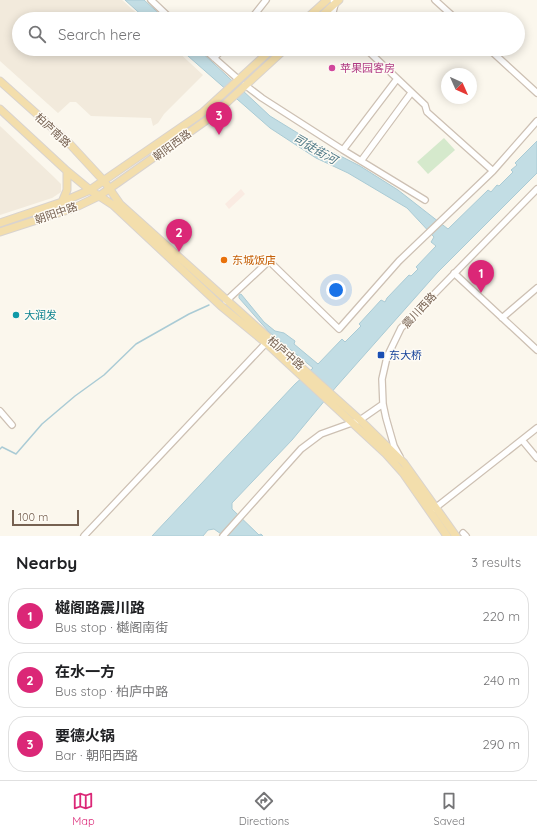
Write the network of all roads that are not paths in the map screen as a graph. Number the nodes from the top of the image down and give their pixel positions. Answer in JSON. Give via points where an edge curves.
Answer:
{"nodes":[{"id":1,"x":151,"y":0,"type":"edge"},
{"id":2,"x":266,"y":0,"type":"edge"},
{"id":3,"x":327,"y":0,"type":"edge"},
{"id":4,"x":435,"y":0,"type":"edge"},
{"id":5,"x":336,"y":1,"type":"edge"},
{"id":6,"x":164,"y":12,"type":"edge"},
{"id":7,"x":257,"y":12,"type":"edge"},
{"id":8,"x":314,"y":12,"type":"edge"},
{"id":9,"x":325,"y":12,"type":"edge"},
{"id":10,"x":333,"y":12,"type":"edge"},
{"id":11,"x":448,"y":12,"type":"edge"},
{"id":12,"x":264,"y":56,"type":"edge"},
{"id":13,"x":276,"y":56,"type":"edge"},
{"id":14,"x":373,"y":56,"type":"edge"},
{"id":15,"x":497,"y":56,"type":"edge"},
{"id":16,"x":214,"y":58,"type":"edge"},
{"id":17,"x":397,"y":79,"type":"junction"},
{"id":18,"x":237,"y":80,"type":"junction"},
{"id":19,"x":0,"y":81,"type":"edge"},
{"id":20,"x":243,"y":86,"type":"junction"},
{"id":21,"x":411,"y":93,"type":"junction"},
{"id":22,"x":537,"y":93,"type":"edge"},
{"id":23,"x":0,"y":110,"type":"edge"},
{"id":24,"x":537,"y":121,"type":"edge"},
{"id":25,"x":343,"y":150,"type":"junction"},
{"id":26,"x":361,"y":161,"type":"junction"},
{"id":27,"x":67,"y":171,"type":"junction"},
{"id":28,"x":493,"y":171,"type":"junction"},
{"id":29,"x":104,"y":181,"type":"junction"},
{"id":30,"x":109,"y":189,"type":"junction"},
{"id":31,"x":537,"y":189,"type":"edge"},
{"id":32,"x":90,"y":190,"type":"junction"},
{"id":33,"x":99,"y":196,"type":"junction"},
{"id":34,"x":425,"y":200,"type":"dead end"},
{"id":35,"x":62,"y":202,"type":"junction"},
{"id":36,"x":0,"y":223,"type":"edge"},
{"id":37,"x":0,"y":232,"type":"edge"},
{"id":38,"x":454,"y":273,"type":"junction"},
{"id":39,"x":537,"y":288,"type":"edge"},
{"id":40,"x":226,"y":301,"type":"junction"},
{"id":41,"x":502,"y":318,"type":"junction"},
{"id":42,"x":266,"y":342,"type":"junction"},
{"id":43,"x":537,"y":350,"type":"edge"},
{"id":44,"x":295,"y":366,"type":"junction"},
{"id":45,"x":383,"y":404,"type":"junction"},
{"id":46,"x":342,"y":410,"type":"junction"},
{"id":47,"x":0,"y":411,"type":"edge"},
{"id":48,"x":360,"y":420,"type":"junction"},
{"id":49,"x":353,"y":424,"type":"junction"},
{"id":50,"x":12,"y":425,"type":"dead end"},
{"id":51,"x":537,"y":428,"type":"edge"},
{"id":52,"x":522,"y":440,"type":"junction"},
{"id":53,"x":537,"y":458,"type":"edge"},
{"id":54,"x":404,"y":463,"type":"junction"},
{"id":55,"x":433,"y":510,"type":"junction"},
{"id":56,"x":462,"y":535,"type":"edge"},
{"id":57,"x":84,"y":536,"type":"edge"},
{"id":58,"x":223,"y":536,"type":"edge"},
{"id":59,"x":447,"y":536,"type":"edge"}],
"edges":[{"from":1,"to":6,"type":"street"},
{"from":2,"to":7,"type":"street"},
{"from":3,"to":8,"type":"main road"},
{"from":4,"to":11,"type":"street"},
{"from":5,"to":9,"type":"main road"},
{"from":5,"to":10,"type":"street"},
{"from":12,"to":18,"type":"main road","name":"朝阳西路"},
{"from":13,"to":20,"type":"main road","name":"朝阳西路"},
{"from":14,"to":17,"type":"street"},
{"from":15,"to":22,"type":"street"},
{"from":16,"to":18,"type":"street"},
{"from":17,"to":21,"type":"street"},
{"from":17,"to":25,"type":"street"},
{"from":18,"to":29,"type":"main road","name":"朝阳西路","via":[[202,113]]},
{"from":19,"to":29,"type":"main road","name":"柏庐南路","via":[[67,141]]},
{"from":20,"to":25,"type":"street"},
{"from":20,"to":30,"type":"main road","name":"朝阳西路","via":[[211,117]]},
{"from":21,"to":26,"type":"street"},
{"from":21,"to":28,"type":"street","via":[[425,105],[426,112]]},
{"from":23,"to":27,"type":"main road","name":"柏庐南路"},
{"from":24,"to":28,"type":"street"},
{"from":25,"to":26,"type":"street"},
{"from":26,"to":34,"type":"street"},
{"from":27,"to":32,"type":"main road","name":"柏庐南路"},
{"from":27,"to":35,"type":"main road","via":[[67,190]]},
{"from":28,"to":40,"type":"street","via":[[425,235],[339,329],[269,261]]},
{"from":29,"to":30,"type":"main road","name":"柏庐中路"},
{"from":29,"to":32,"type":"main road","name":"朝阳中路"},
{"from":30,"to":33,"type":"main road","name":"朝阳中路"},
{"from":30,"to":40,"type":"main road","name":"柏庐中路","via":[[120,204]]},
{"from":31,"to":38,"type":"street","name":"震川西路"},
{"from":32,"to":33,"type":"main road","name":"柏庐中路"},
{"from":32,"to":35,"type":"main road","name":"朝阳中路"},
{"from":33,"to":37,"type":"main road","name":"朝阳中路","via":[[74,208]]},
{"from":33,"to":42,"type":"main road","name":"柏庐中路","via":[[113,205],[221,306]]},
{"from":35,"to":36,"type":"main road","name":"朝阳中路"},
{"from":38,"to":41,"type":"street"},
{"from":38,"to":45,"type":"street","name":"震川西路","via":[[401,328],[387,357],[382,380]]},
{"from":39,"to":41,"type":"street"},
{"from":40,"to":44,"type":"main road","name":"柏庐中路"},
{"from":41,"to":43,"type":"street"},
{"from":42,"to":44,"type":"main road","name":"柏庐中路"},
{"from":42,"to":57,"type":"street"},
{"from":44,"to":46,"type":"main road","name":"柏庐中路"},
{"from":45,"to":48,"type":"street"},
{"from":45,"to":54,"type":"street","name":"震川西路","via":[[394,446]]},
{"from":46,"to":48,"type":"main road","name":"柏庐中路"},
{"from":46,"to":49,"type":"main road","name":"柏庐中路"},
{"from":47,"to":50,"type":"street"},
{"from":48,"to":49,"type":"street"},
{"from":48,"to":54,"type":"main road","name":"柏庐中路"},
{"from":49,"to":55,"type":"main road","name":"柏庐中路","via":[[396,464]]},
{"from":49,"to":58,"type":"street","via":[[321,434],[301,449]]},
{"from":51,"to":52,"type":"street"},
{"from":52,"to":53,"type":"street"},
{"from":52,"to":55,"type":"street"},
{"from":54,"to":55,"type":"main road","name":"柏庐中路"},
{"from":55,"to":56,"type":"main road","name":"柏庐中路"},
{"from":55,"to":59,"type":"main road","name":"柏庐中路"}]}
